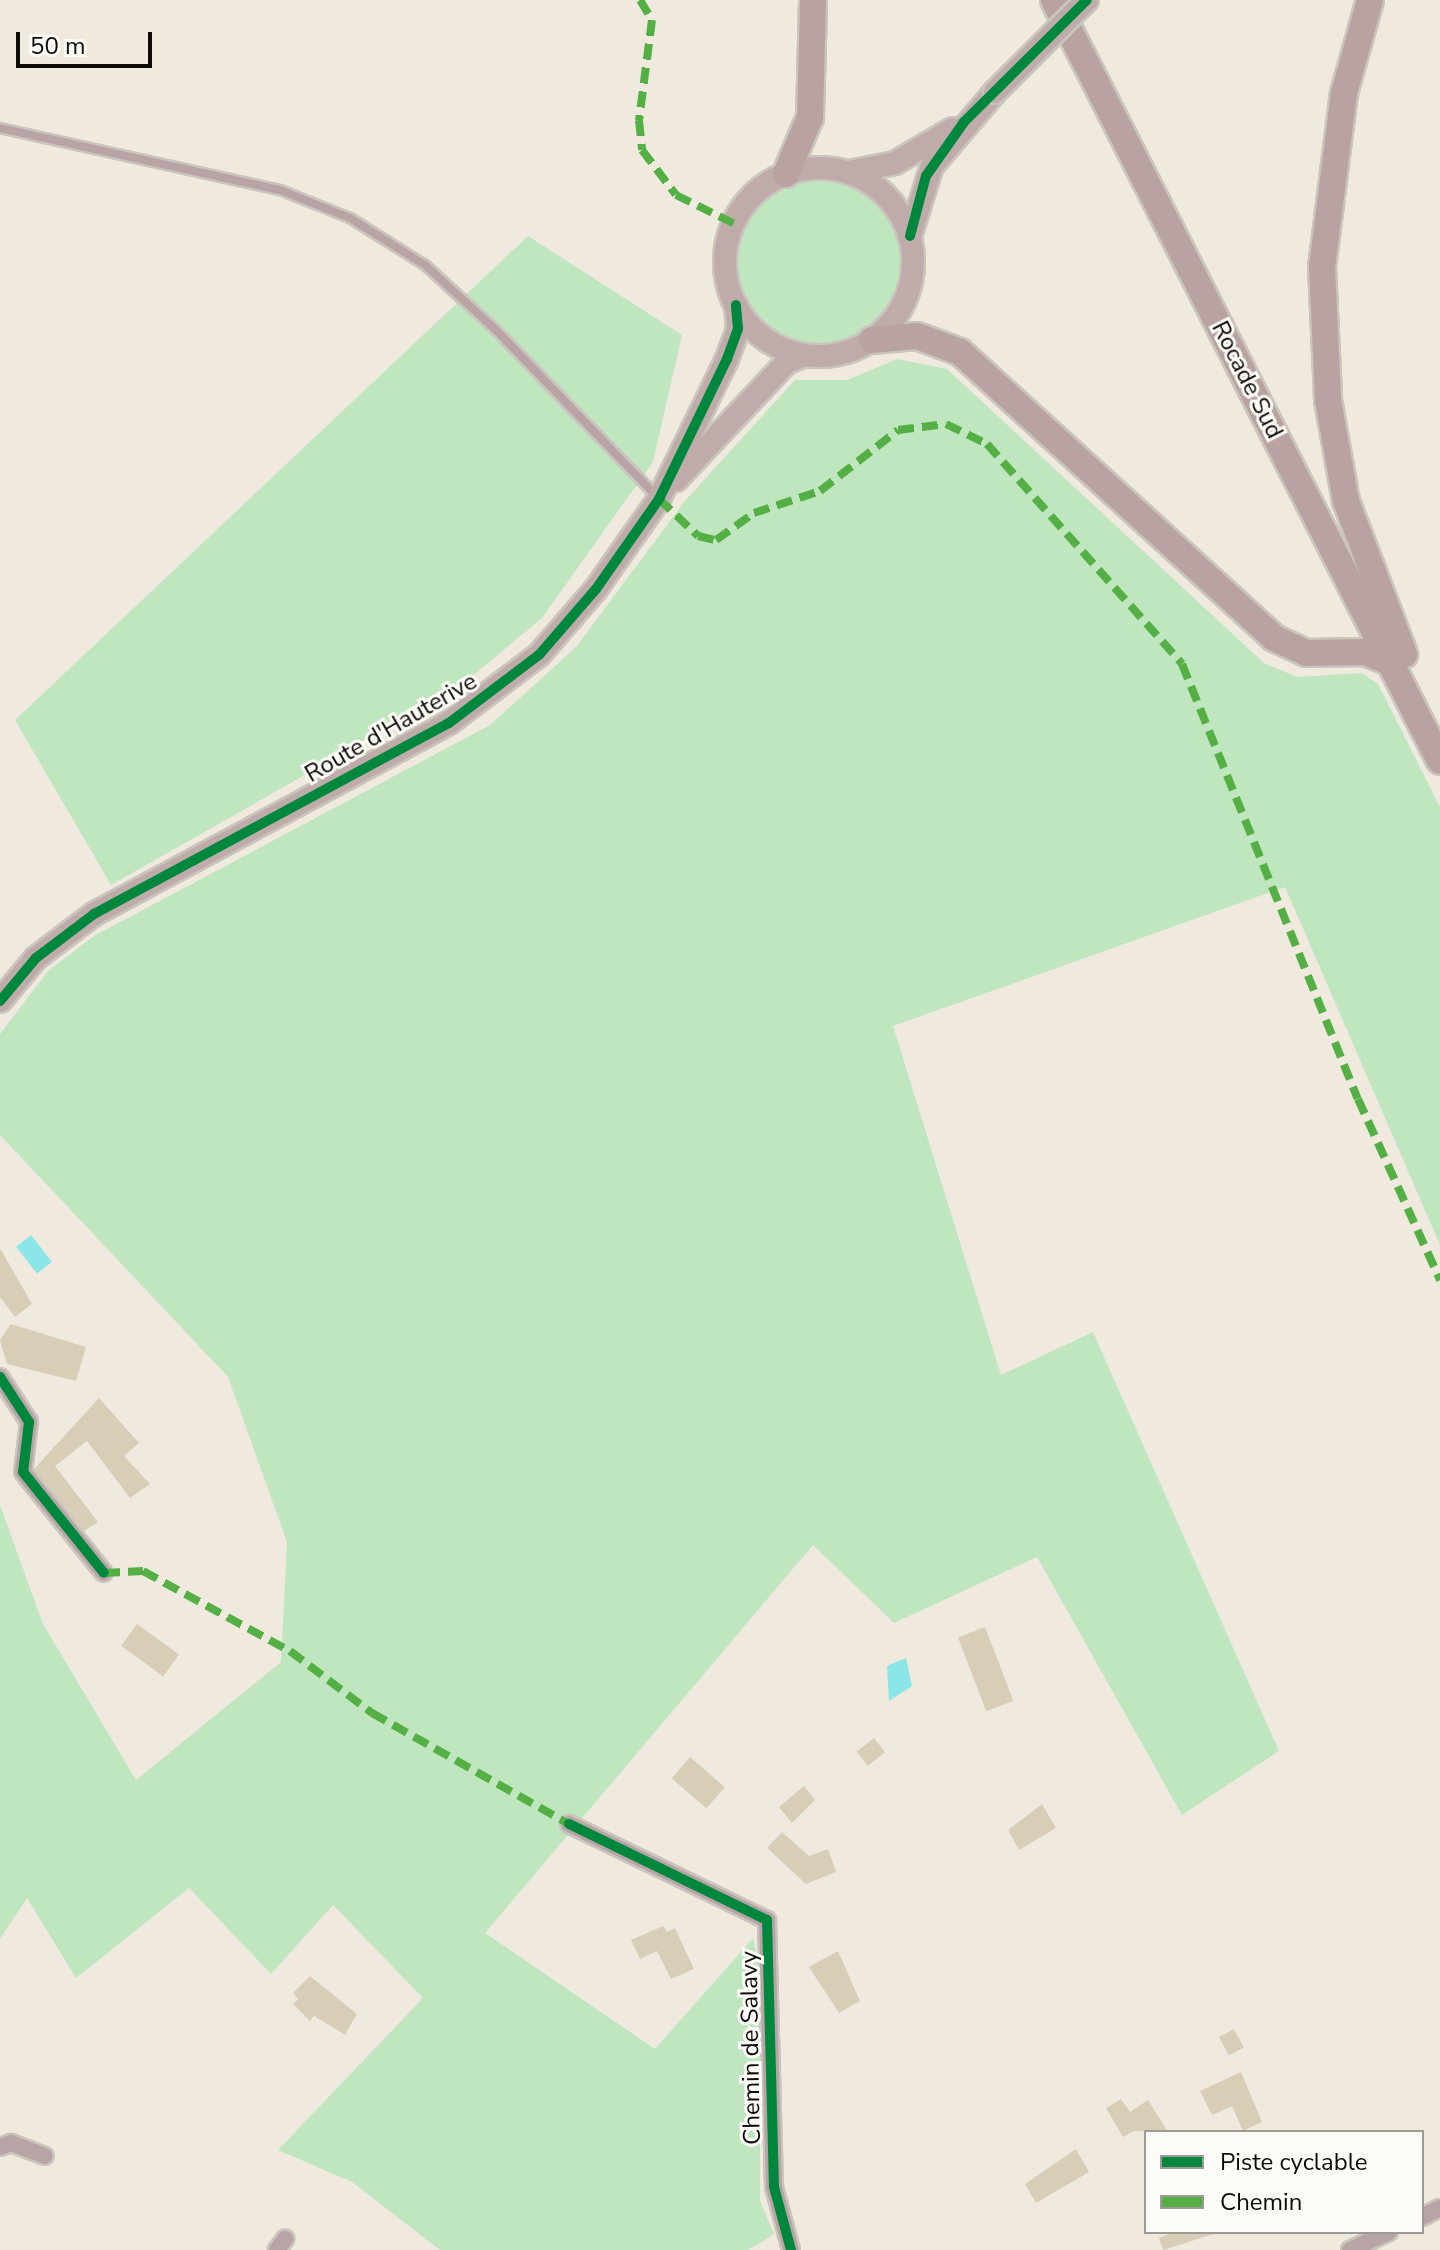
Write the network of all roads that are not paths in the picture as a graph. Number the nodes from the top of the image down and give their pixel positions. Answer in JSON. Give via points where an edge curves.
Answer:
{"nodes":[{"id":1,"x":813,"y":0,"type":"edge"},
{"id":2,"x":1054,"y":0,"type":"edge"},
{"id":3,"x":1087,"y":0,"type":"edge"},
{"id":4,"x":1370,"y":0,"type":"edge"},
{"id":5,"x":964,"y":122,"type":"junction"},
{"id":6,"x":0,"y":128,"type":"edge"},
{"id":7,"x":849,"y":172,"type":"junction"},
{"id":8,"x":786,"y":174,"type":"junction"},
{"id":9,"x":910,"y":236,"type":"junction"},
{"id":10,"x":736,"y":305,"type":"junction"},
{"id":11,"x":872,"y":340,"type":"junction"},
{"id":12,"x":805,"y":355,"type":"junction"},
{"id":13,"x":659,"y":499,"type":"junction"},
{"id":14,"x":1390,"y":662,"type":"junction"},
{"id":15,"x":1440,"y":734,"type":"edge"},
{"id":16,"x":1440,"y":761,"type":"edge"},
{"id":17,"x":0,"y":1001,"type":"edge"},
{"id":18,"x":0,"y":1377,"type":"edge"},
{"id":19,"x":104,"y":1573,"type":"dead end"},
{"id":20,"x":569,"y":1824,"type":"dead end"},
{"id":21,"x":0,"y":2147,"type":"edge"},
{"id":22,"x":45,"y":2156,"type":"dead end"},
{"id":23,"x":1385,"y":2234,"type":"edge"},
{"id":24,"x":791,"y":2250,"type":"edge"},
{"id":25,"x":1350,"y":2250,"type":"edge"}],
"edges":[{"from":1,"to":8,"type":"main road","via":[[810,117]]},
{"from":2,"to":14,"type":"main road","name":"Rocade Sud"},
{"from":3,"to":5,"type":"street","name":"Route d'Hauterive","bridge":true},
{"from":4,"to":15,"type":"main road","via":[[1344,93],[1322,266],[1328,400],[1346,501],[1373,582]]},
{"from":5,"to":7,"type":"street","name":"Route d'Hauterive","via":[[895,163]]},
{"from":5,"to":9,"type":"street","name":"Route d'Hauterive","via":[[926,176]]},
{"from":6,"to":13,"type":"lane","via":[[280,190],[350,218],[425,265],[496,330]]},
{"from":7,"to":8,"type":"street","name":"Route d'Hauterive","via":[[806,168]]},
{"from":7,"to":9,"type":"street","name":"Route d'Hauterive","via":[[876,186]]},
{"from":8,"to":10,"type":"street","name":"Route d'Hauterive","via":[[764,185],[733,223],[725,265]]},
{"from":9,"to":11,"type":"street","name":"Route d'Hauterive","via":[[913,271],[904,305]]},
{"from":10,"to":12,"type":"street","name":"Route d'Hauterive","via":[[753,329]]},
{"from":10,"to":13,"type":"street","name":"Route d'Hauterive","via":[[738,329],[727,359]]},
{"from":11,"to":12,"type":"street","name":"Route d'Hauterive","via":[[828,356]]},
{"from":11,"to":14,"type":"main road","via":[[917,336],[960,352],[1274,638],[1306,653],[1365,652]]},
{"from":12,"to":13,"type":"street","name":"Route d'Hauterive","via":[[778,370]]},
{"from":13,"to":17,"type":"street","name":"Route d'Hauterive","via":[[561,633],[505,684],[434,732],[94,914],[36,958]]},
{"from":14,"to":16,"type":"main road","name":"Rocade Sud"},
{"from":18,"to":19,"type":"street","via":[[29,1422],[23,1472]]},
{"from":20,"to":24,"type":"street","name":"Chemin de Salavy","via":[[767,1920],[774,2187]]},
{"from":21,"to":22,"type":"street","via":[[11,2143]]},
{"from":23,"to":25,"type":"street"}]}
